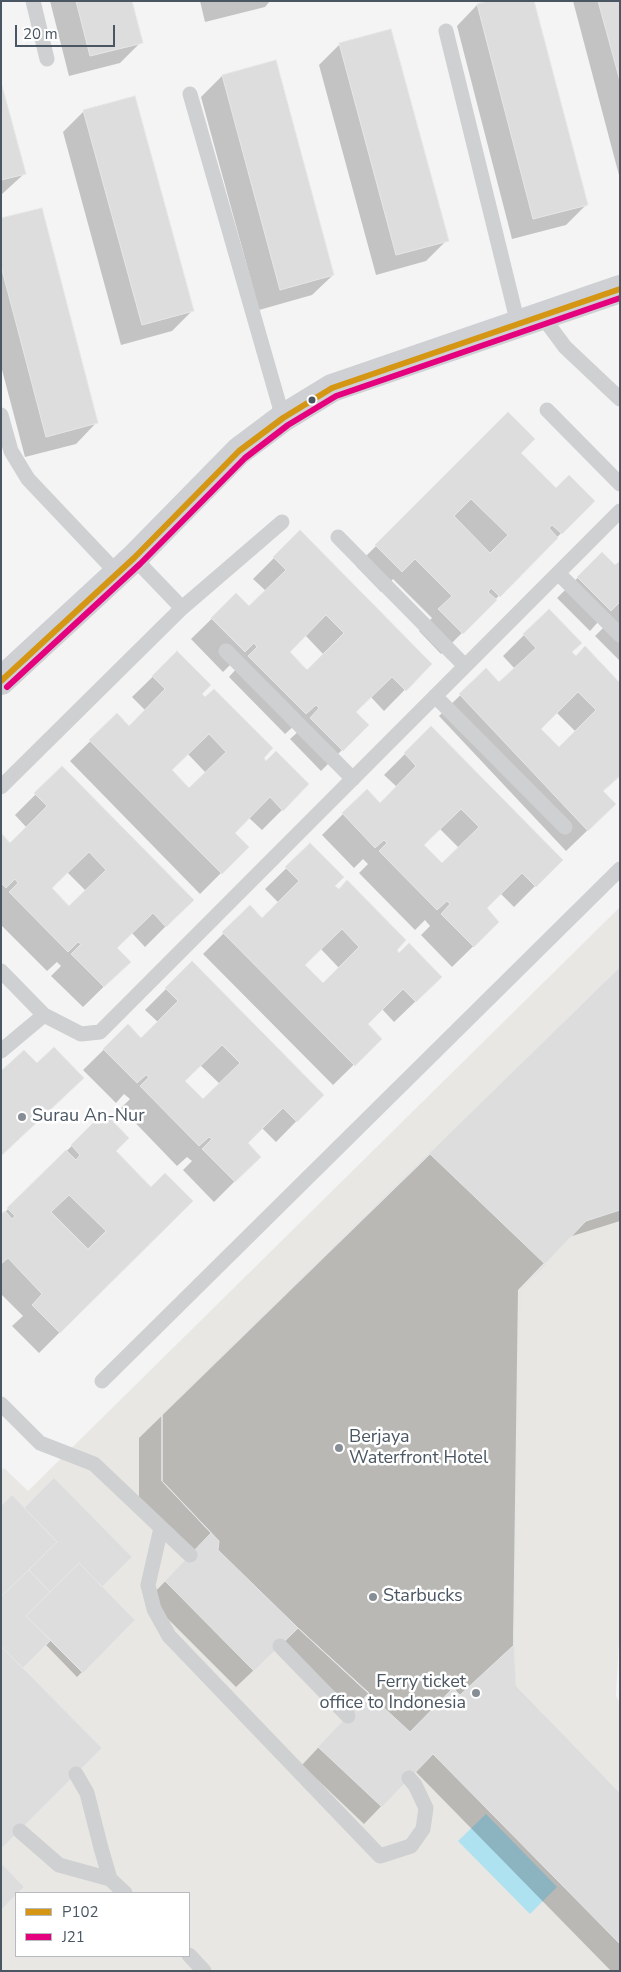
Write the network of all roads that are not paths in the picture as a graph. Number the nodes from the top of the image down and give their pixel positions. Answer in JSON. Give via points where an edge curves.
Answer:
{"nodes":[{"id":1,"x":33,"y":1,"type":"edge"},
{"id":2,"x":446,"y":31,"type":"dead end"},
{"id":3,"x":47,"y":59,"type":"dead end"},
{"id":4,"x":190,"y":94,"type":"dead end"},
{"id":5,"x":620,"y":288,"type":"edge"},
{"id":6,"x":530,"y":320,"type":"junction"},
{"id":7,"x":620,"y":399,"type":"edge"},
{"id":8,"x":547,"y":410,"type":"dead end"},
{"id":9,"x":1,"y":415,"type":"edge"},
{"id":10,"x":283,"y":418,"type":"junction"},
{"id":11,"x":620,"y":484,"type":"edge"},
{"id":12,"x":620,"y":511,"type":"edge"},
{"id":13,"x":282,"y":522,"type":"dead end"},
{"id":14,"x":338,"y":537,"type":"dead end"},
{"id":15,"x":125,"y":566,"type":"junction"},
{"id":16,"x":558,"y":573,"type":"junction"},
{"id":17,"x":182,"y":608,"type":"junction"},
{"id":18,"x":620,"y":634,"type":"edge"},
{"id":19,"x":226,"y":650,"type":"dead end"},
{"id":20,"x":465,"y":666,"type":"junction"},
{"id":21,"x":1,"y":681,"type":"edge"},
{"id":22,"x":435,"y":696,"type":"junction"},
{"id":23,"x":353,"y":779,"type":"junction"},
{"id":24,"x":1,"y":787,"type":"edge"},
{"id":25,"x":565,"y":827,"type":"dead end"},
{"id":26,"x":620,"y":869,"type":"edge"},
{"id":27,"x":1,"y":970,"type":"edge"},
{"id":28,"x":44,"y":1015,"type":"junction"},
{"id":29,"x":1,"y":1052,"type":"edge"},
{"id":30,"x":102,"y":1381,"type":"dead end"},
{"id":31,"x":1,"y":1404,"type":"edge"},
{"id":32,"x":161,"y":1528,"type":"junction"},
{"id":33,"x":190,"y":1556,"type":"dead end"},
{"id":34,"x":280,"y":1646,"type":"dead end"},
{"id":35,"x":348,"y":1716,"type":"dead end"},
{"id":36,"x":76,"y":1774,"type":"dead end"},
{"id":37,"x":409,"y":1778,"type":"dead end"},
{"id":38,"x":20,"y":1831,"type":"dead end"},
{"id":39,"x":110,"y":1879,"type":"junction"},
{"id":40,"x":124,"y":1892,"type":"edge"},
{"id":41,"x":190,"y":1957,"type":"edge"},
{"id":42,"x":204,"y":1971,"type":"edge"}],
"edges":[{"from":1,"to":3,"type":"lane"},
{"from":2,"to":6,"type":"lane"},
{"from":4,"to":10,"type":"lane"},
{"from":5,"to":6,"type":"street"},
{"from":6,"to":7,"type":"lane","via":[[565,347]]},
{"from":6,"to":10,"type":"street","via":[[332,388]]},
{"from":8,"to":11,"type":"lane"},
{"from":9,"to":15,"type":"lane","via":[[11,451],[28,479]]},
{"from":10,"to":15,"type":"street","via":[[239,451]]},
{"from":12,"to":16,"type":"lane"},
{"from":13,"to":17,"type":"lane"},
{"from":14,"to":20,"type":"lane"},
{"from":15,"to":17,"type":"lane"},
{"from":15,"to":21,"type":"street"},
{"from":16,"to":18,"type":"lane"},
{"from":16,"to":20,"type":"lane"},
{"from":17,"to":24,"type":"lane"},
{"from":19,"to":23,"type":"lane"},
{"from":20,"to":22,"type":"lane"},
{"from":22,"to":23,"type":"lane"},
{"from":22,"to":25,"type":"lane"},
{"from":23,"to":28,"type":"lane","via":[[100,1032],[81,1034]]},
{"from":26,"to":30,"type":"lane"},
{"from":27,"to":28,"type":"lane"},
{"from":28,"to":29,"type":"lane"},
{"from":31,"to":32,"type":"lane","via":[[40,1443],[94,1464]]},
{"from":32,"to":33,"type":"lane"},
{"from":32,"to":37,"type":"lane","via":[[148,1585],[154,1609],[169,1636],[380,1856],[411,1846],[423,1829],[426,1808],[416,1785]]},
{"from":34,"to":35,"type":"lane"},
{"from":36,"to":39,"type":"lane","via":[[87,1793]]},
{"from":38,"to":39,"type":"lane","via":[[59,1865]]},
{"from":39,"to":40,"type":"lane"},
{"from":41,"to":42,"type":"lane"}]}
